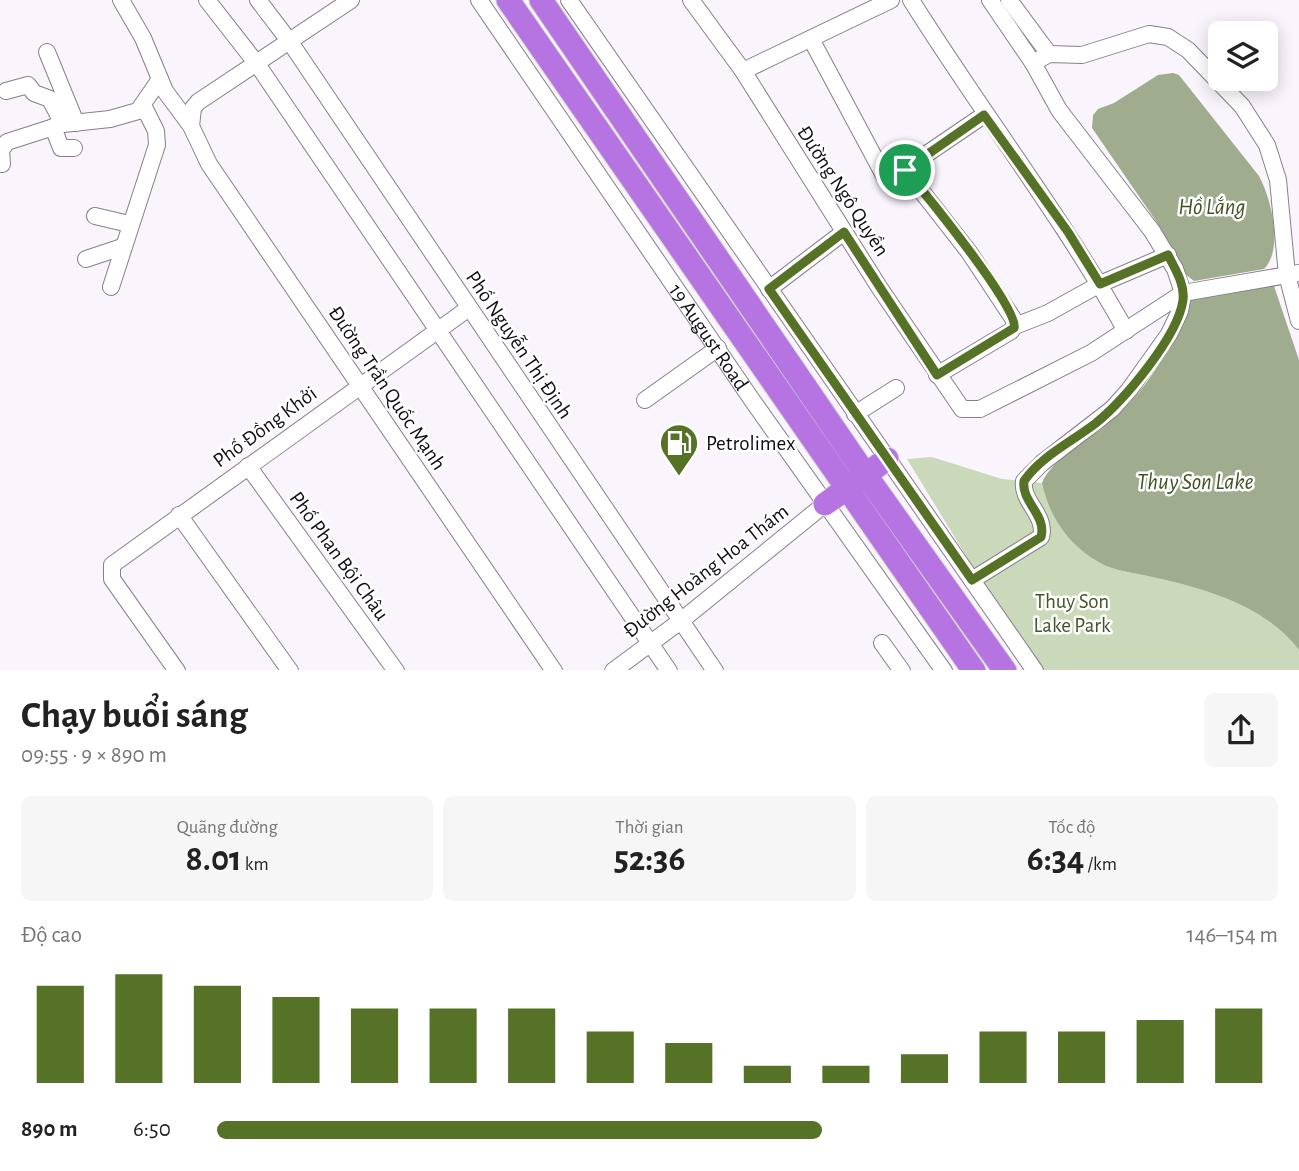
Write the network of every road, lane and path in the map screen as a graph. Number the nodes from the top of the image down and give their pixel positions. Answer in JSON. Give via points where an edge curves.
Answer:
{"nodes":[{"id":1,"x":121,"y":0,"type":"edge"},
{"id":2,"x":207,"y":0,"type":"edge"},
{"id":3,"x":258,"y":0,"type":"edge"},
{"id":4,"x":351,"y":0,"type":"edge"},
{"id":5,"x":479,"y":0,"type":"edge"},
{"id":6,"x":508,"y":0,"type":"edge"},
{"id":7,"x":541,"y":0,"type":"edge"},
{"id":8,"x":569,"y":0,"type":"edge"},
{"id":9,"x":691,"y":0,"type":"edge"},
{"id":10,"x":891,"y":0,"type":"edge"},
{"id":11,"x":911,"y":0,"type":"edge"},
{"id":12,"x":990,"y":0,"type":"edge"},
{"id":13,"x":1009,"y":0,"type":"edge"},
{"id":14,"x":811,"y":40,"type":"junction"},
{"id":15,"x":289,"y":42,"type":"junction"},
{"id":16,"x":54,"y":53,"type":"dead end"},
{"id":17,"x":1049,"y":54,"type":"junction"},
{"id":18,"x":257,"y":64,"type":"junction"},
{"id":19,"x":1033,"y":64,"type":"junction"},
{"id":20,"x":743,"y":71,"type":"junction"},
{"id":21,"x":159,"y":79,"type":"junction"},
{"id":22,"x":6,"y":91,"type":"dead end"},
{"id":23,"x":144,"y":107,"type":"junction"},
{"id":24,"x":984,"y":115,"type":"junction"},
{"id":25,"x":64,"y":125,"type":"junction"},
{"id":26,"x":191,"y":126,"type":"junction"},
{"id":27,"x":74,"y":148,"type":"dead end"},
{"id":28,"x":2,"y":164,"type":"dead end"},
{"id":29,"x":905,"y":170,"type":"junction"},
{"id":30,"x":95,"y":216,"type":"dead end"},
{"id":31,"x":130,"y":225,"type":"junction"},
{"id":32,"x":844,"y":232,"type":"junction"},
{"id":33,"x":122,"y":247,"type":"junction"},
{"id":34,"x":1168,"y":255,"type":"junction"},
{"id":35,"x":86,"y":259,"type":"dead end"},
{"id":36,"x":1293,"y":274,"type":"edge"},
{"id":37,"x":1100,"y":284,"type":"junction"},
{"id":38,"x":111,"y":287,"type":"dead end"},
{"id":39,"x":769,"y":289,"type":"junction"},
{"id":40,"x":1183,"y":293,"type":"junction"},
{"id":41,"x":469,"y":308,"type":"junction"},
{"id":42,"x":1299,"y":321,"type":"edge"},
{"id":43,"x":1015,"y":326,"type":"junction"},
{"id":44,"x":436,"y":330,"type":"junction"},
{"id":45,"x":1126,"y":331,"type":"junction"},
{"id":46,"x":718,"y":348,"type":"junction"},
{"id":47,"x":937,"y":375,"type":"junction"},
{"id":48,"x":358,"y":385,"type":"junction"},
{"id":49,"x":896,"y":388,"type":"dead end"},
{"id":50,"x":645,"y":400,"type":"dead end"},
{"id":51,"x":855,"y":414,"type":"junction"},
{"id":52,"x":887,"y":459,"type":"junction"},
{"id":53,"x":248,"y":466,"type":"junction"},
{"id":54,"x":865,"y":474,"type":"junction"},
{"id":55,"x":846,"y":489,"type":"junction"},
{"id":56,"x":825,"y":504,"type":"junction"},
{"id":57,"x":179,"y":516,"type":"junction"},
{"id":58,"x":972,"y":580,"type":"junction"},
{"id":59,"x":682,"y":620,"type":"junction"},
{"id":60,"x":650,"y":642,"type":"junction"},
{"id":61,"x":882,"y":643,"type":"dead end"},
{"id":62,"x":177,"y":670,"type":"edge"},
{"id":63,"x":290,"y":670,"type":"edge"},
{"id":64,"x":396,"y":670,"type":"edge"},
{"id":65,"x":554,"y":670,"type":"edge"},
{"id":66,"x":613,"y":670,"type":"edge"},
{"id":67,"x":669,"y":670,"type":"edge"},
{"id":68,"x":715,"y":670,"type":"edge"},
{"id":69,"x":902,"y":670,"type":"edge"},
{"id":70,"x":944,"y":670,"type":"edge"},
{"id":71,"x":974,"y":670,"type":"edge"},
{"id":72,"x":1004,"y":670,"type":"edge"},
{"id":73,"x":1035,"y":670,"type":"edge"}],
"edges":[{"from":1,"to":21,"type":"street","name":"Đường Trần Quốc Mạnh"},
{"from":2,"to":18,"type":"street"},
{"from":3,"to":15,"type":"street","name":"Phố Nguyễn Thị Định"},
{"from":4,"to":15,"type":"street"},
{"from":5,"to":46,"type":"street","name":"19 August Road"},
{"from":6,"to":55,"type":"highway","name":"19 August Road"},
{"from":7,"to":54,"type":"highway"},
{"from":8,"to":39,"type":"street"},
{"from":9,"to":20,"type":"street","name":"Đường Ngô Quyền"},
{"from":10,"to":14,"type":"street"},
{"from":11,"to":24,"type":"street"},
{"from":12,"to":19,"type":"street"},
{"from":13,"to":17,"type":"street"},
{"from":14,"to":20,"type":"street"},
{"from":14,"to":29,"type":"street","via":[[887,181]]},
{"from":15,"to":18,"type":"street"},
{"from":15,"to":41,"type":"street","name":"Phố Nguyễn Thị Định"},
{"from":16,"to":25,"type":"street","via":[[62,84]]},
{"from":17,"to":19,"type":"street"},
{"from":17,"to":36,"type":"street","via":[[1082,55],[1149,34],[1168,37],[1188,50],[1242,106],[1268,145]]},
{"from":18,"to":26,"type":"street","via":[[198,102]]},
{"from":18,"to":44,"type":"street"},
{"from":19,"to":34,"type":"street","via":[[1059,110]]},
{"from":20,"to":32,"type":"street","name":"Đường Ngô Quyền"},
{"from":21,"to":23,"type":"street"},
{"from":21,"to":26,"type":"street","name":"Đường Trần Quốc Mạnh"},
{"from":22,"to":25,"type":"street","via":[[28,85],[34,93],[50,99]]},
{"from":23,"to":25,"type":"street","via":[[110,119]]},
{"from":23,"to":31,"type":"street","via":[[156,131],[157,145]]},
{"from":24,"to":29,"type":"street"},
{"from":24,"to":37,"type":"street"},
{"from":25,"to":27,"type":"street","via":[[61,148]]},
{"from":25,"to":28,"type":"street","via":[[7,142],[1,150]]},
{"from":26,"to":48,"type":"street","name":"Đường Trần Quốc Mạnh","via":[[209,164]]},
{"from":29,"to":43,"type":"street","via":[[988,278]]},
{"from":30,"to":31,"type":"street"},
{"from":31,"to":33,"type":"street"},
{"from":32,"to":39,"type":"street"},
{"from":32,"to":47,"type":"street","name":"Đường Ngô Quyền"},
{"from":33,"to":35,"type":"street"},
{"from":33,"to":38,"type":"street"},
{"from":34,"to":37,"type":"street"},
{"from":34,"to":40,"type":"street"},
{"from":36,"to":40,"type":"street"},
{"from":36,"to":42,"type":"street"},
{"from":37,"to":43,"type":"street"},
{"from":37,"to":45,"type":"street"},
{"from":39,"to":51,"type":"street"},
{"from":40,"to":45,"type":"street"},
{"from":40,"to":58,"type":"street","via":[[1169,334],[1129,390],[1024,481],[1025,494],[1042,523],[1041,537]]},
{"from":41,"to":44,"type":"street","name":"Phố Đồng Khởi"},
{"from":41,"to":59,"type":"street","name":"Phố Nguyễn Thị Định"},
{"from":43,"to":47,"type":"street"},
{"from":44,"to":48,"type":"street","name":"Phố Đồng Khởi"},
{"from":44,"to":60,"type":"street"},
{"from":45,"to":47,"type":"street","name":"Đường Ngô Quyền","via":[[980,409],[966,411],[957,405]]},
{"from":46,"to":50,"type":"street"},
{"from":46,"to":56,"type":"street","name":"19 August Road"},
{"from":48,"to":53,"type":"street","name":"Phố Đồng Khởi"},
{"from":48,"to":65,"type":"street","name":"Đường Trần Quốc Mạnh"},
{"from":49,"to":51,"type":"street"},
{"from":51,"to":52,"type":"street"},
{"from":52,"to":54,"type":"highway"},
{"from":52,"to":58,"type":"street"},
{"from":53,"to":57,"type":"street","name":"Phố Đồng Khởi"},
{"from":53,"to":64,"type":"street","name":"Phố Phan Bội Châu"},
{"from":54,"to":55,"type":"highway"},
{"from":54,"to":72,"type":"highway"},
{"from":55,"to":56,"type":"highway"},
{"from":55,"to":71,"type":"highway","name":"19 August Road"},
{"from":56,"to":59,"type":"street","name":"Đường Hoàng Hoa Thám"},
{"from":56,"to":70,"type":"street","name":"19 August Road"},
{"from":57,"to":62,"type":"street","name":"Phố Đồng Khởi","via":[[110,569],[112,579]]},
{"from":57,"to":63,"type":"street"},
{"from":58,"to":73,"type":"street"},
{"from":59,"to":60,"type":"street","name":"Đường Hoàng Hoa Thám"},
{"from":59,"to":68,"type":"street","name":"Phố Nguyễn Thị Định"},
{"from":60,"to":66,"type":"street","name":"Đường Hoàng Hoa Thám"},
{"from":60,"to":67,"type":"street"},
{"from":61,"to":69,"type":"street"}]}
